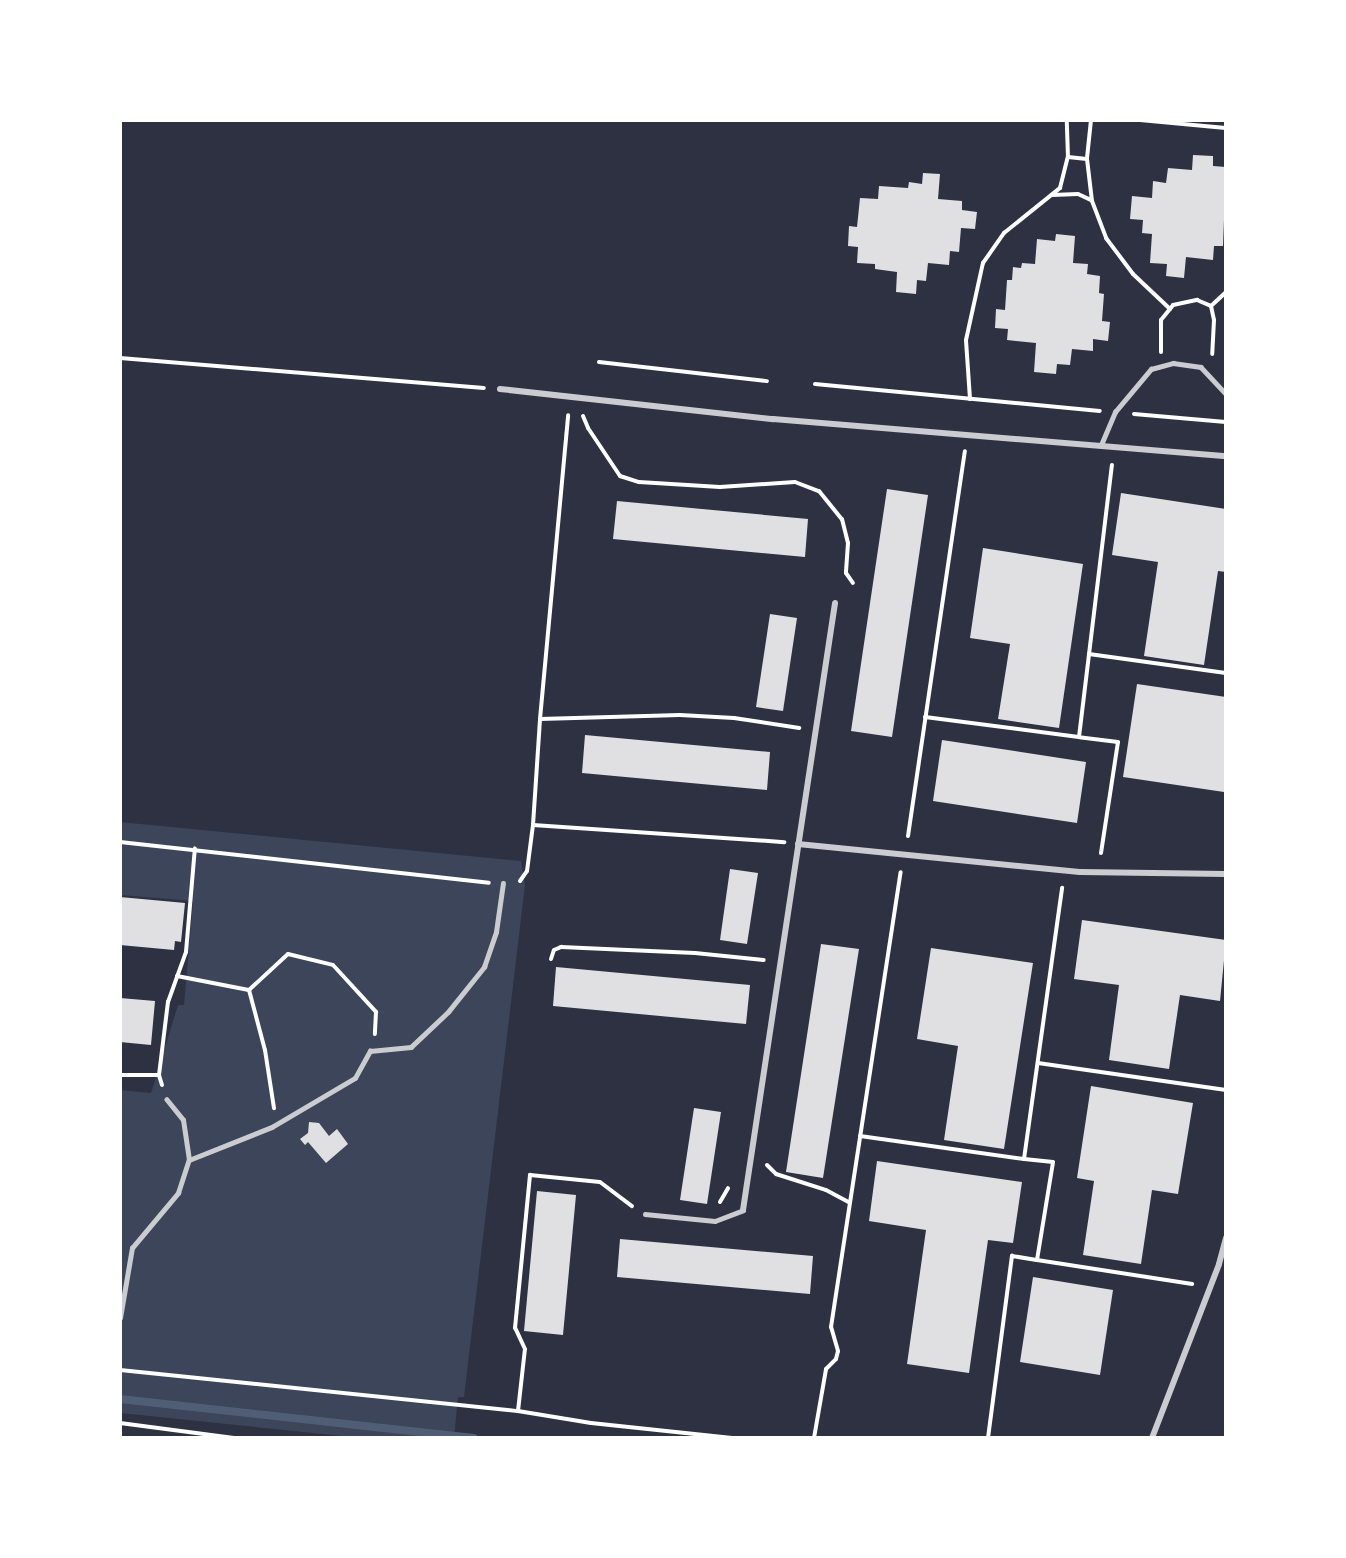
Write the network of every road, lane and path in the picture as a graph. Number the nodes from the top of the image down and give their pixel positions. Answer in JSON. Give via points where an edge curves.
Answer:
{"nodes":[{"id":1,"x":1067,"y":120,"type":"edge"},
{"id":2,"x":1091,"y":120,"type":"edge"},
{"id":3,"x":1140,"y":120,"type":"edge"},
{"id":4,"x":1226,"y":128,"type":"edge"},
{"id":5,"x":1068,"y":157,"type":"junction"},
{"id":6,"x":1087,"y":159,"type":"junction"},
{"id":7,"x":1052,"y":195,"type":"junction"},
{"id":8,"x":1092,"y":201,"type":"junction"},
{"id":9,"x":1226,"y":292,"type":"edge"},
{"id":10,"x":1210,"y":306,"type":"junction"},
{"id":11,"x":1170,"y":309,"type":"junction"},
{"id":12,"x":120,"y":358,"type":"edge"},
{"id":13,"x":600,"y":362,"type":"dead end"},
{"id":14,"x":1161,"y":366,"type":"junction"},
{"id":15,"x":1209,"y":376,"type":"junction"},
{"id":16,"x":767,"y":381,"type":"dead end"},
{"id":17,"x":815,"y":384,"type":"dead end"},
{"id":18,"x":500,"y":389,"type":"joint"},
{"id":19,"x":1226,"y":394,"type":"edge"},
{"id":20,"x":970,"y":399,"type":"junction"},
{"id":21,"x":1115,"y":412,"type":"junction"},
{"id":22,"x":568,"y":416,"type":"dead end"},
{"id":23,"x":583,"y":416,"type":"dead end"},
{"id":24,"x":1226,"y":422,"type":"edge"},
{"id":25,"x":1101,"y":444,"type":"junction"},
{"id":26,"x":965,"y":450,"type":"dead end"},
{"id":27,"x":1226,"y":456,"type":"edge"},
{"id":28,"x":1112,"y":465,"type":"dead end"},
{"id":29,"x":853,"y":583,"type":"dead end"},
{"id":30,"x":835,"y":603,"type":"dead end"},
{"id":31,"x":1089,"y":654,"type":"junction"},
{"id":32,"x":1226,"y":673,"type":"edge"},
{"id":33,"x":926,"y":717,"type":"junction"},
{"id":34,"x":540,"y":719,"type":"junction"},
{"id":35,"x":800,"y":736,"type":"dead end"},
{"id":36,"x":1079,"y":738,"type":"junction"},
{"id":37,"x":533,"y":825,"type":"junction"},
{"id":38,"x":908,"y":836,"type":"dead end"},
{"id":39,"x":120,"y":842,"type":"edge"},
{"id":40,"x":786,"y":842,"type":"dead end"},
{"id":41,"x":798,"y":844,"type":"junction"},
{"id":42,"x":195,"y":848,"type":"junction"},
{"id":43,"x":1101,"y":853,"type":"dead end"},
{"id":44,"x":901,"y":872,"type":"dead end"},
{"id":45,"x":1226,"y":874,"type":"edge"},
{"id":46,"x":503,"y":883,"type":"junction"},
{"id":47,"x":1062,"y":888,"type":"dead end"},
{"id":48,"x":551,"y":959,"type":"dead end"},
{"id":49,"x":765,"y":960,"type":"dead end"},
{"id":50,"x":177,"y":976,"type":"junction"},
{"id":51,"x":249,"y":990,"type":"junction"},
{"id":52,"x":375,"y":1051,"type":"junction"},
{"id":53,"x":1038,"y":1063,"type":"junction"},
{"id":54,"x":120,"y":1075,"type":"edge"},
{"id":55,"x":159,"y":1076,"type":"junction"},
{"id":56,"x":1226,"y":1090,"type":"edge"},
{"id":57,"x":167,"y":1100,"type":"joint"},
{"id":58,"x":277,"y":1124,"type":"junction"},
{"id":59,"x":860,"y":1136,"type":"junction"},
{"id":60,"x":1024,"y":1159,"type":"junction"},
{"id":61,"x":189,"y":1160,"type":"junction"},
{"id":62,"x":764,"y":1162,"type":"dead end"},
{"id":63,"x":730,"y":1184,"type":"dead end"},
{"id":64,"x":850,"y":1203,"type":"junction"},
{"id":65,"x":635,"y":1208,"type":"dead end"},
{"id":66,"x":743,"y":1210,"type":"joint"},
{"id":67,"x":645,"y":1214,"type":"dead end"},
{"id":68,"x":715,"y":1221,"type":"junction"},
{"id":69,"x":1226,"y":1238,"type":"edge"},
{"id":70,"x":1037,"y":1260,"type":"junction"},
{"id":71,"x":1222,"y":1264,"type":"edge"},
{"id":72,"x":1193,"y":1284,"type":"dead end"},
{"id":73,"x":120,"y":1318,"type":"edge"},
{"id":74,"x":120,"y":1370,"type":"edge"},
{"id":75,"x":518,"y":1411,"type":"junction"},
{"id":76,"x":120,"y":1423,"type":"edge"},
{"id":77,"x":234,"y":1438,"type":"edge"},
{"id":78,"x":732,"y":1438,"type":"edge"},
{"id":79,"x":814,"y":1438,"type":"edge"},
{"id":80,"x":988,"y":1438,"type":"edge"},
{"id":81,"x":1152,"y":1438,"type":"edge"}],
"edges":[{"from":1,"to":5,"type":"path"},
{"from":2,"to":6,"type":"path"},
{"from":3,"to":4,"type":"path"},
{"from":5,"to":6,"type":"path"},
{"from":5,"to":7,"type":"path","via":[[1060,188]]},
{"from":6,"to":8,"type":"path"},
{"from":7,"to":8,"type":"path","via":[[1078,194]]},
{"from":7,"to":20,"type":"path","via":[[1004,233],[983,263],[966,340]]},
{"from":8,"to":11,"type":"path","via":[[1106,238],[1133,274]]},
{"from":9,"to":10,"type":"path"},
{"from":10,"to":11,"type":"path","via":[[1197,300]]},
{"from":10,"to":15,"type":"path","via":[[1214,320]]},
{"from":11,"to":14,"type":"path","via":[[1161,320]]},
{"from":12,"to":18,"type":"path"},
{"from":13,"to":16,"type":"path"},
{"from":14,"to":15,"type":"lane","via":[[1173,363],[1200,368]]},
{"from":14,"to":21,"type":"lane","via":[[1151,369]]},
{"from":15,"to":19,"type":"lane"},
{"from":17,"to":20,"type":"path"},
{"from":18,"to":25,"type":"street","via":[[773,419]]},
{"from":20,"to":21,"type":"path"},
{"from":21,"to":24,"type":"path"},
{"from":21,"to":25,"type":"lane"},
{"from":22,"to":34,"type":"path"},
{"from":23,"to":29,"type":"path","via":[[620,476],[639,482],[720,487],[795,482],[819,491],[842,519],[848,543],[846,573]]},
{"from":25,"to":27,"type":"street"},
{"from":26,"to":33,"type":"path"},
{"from":28,"to":31,"type":"path"},
{"from":30,"to":41,"type":"street"},
{"from":31,"to":32,"type":"path"},
{"from":31,"to":36,"type":"path"},
{"from":33,"to":36,"type":"path"},
{"from":33,"to":38,"type":"path"},
{"from":34,"to":35,"type":"path","via":[[680,715],[734,718],[801,728]]},
{"from":34,"to":37,"type":"path"},
{"from":36,"to":43,"type":"path","via":[[1118,742]]},
{"from":37,"to":40,"type":"path"},
{"from":37,"to":46,"type":"path","via":[[526,871],[520,881]]},
{"from":39,"to":42,"type":"path"},
{"from":41,"to":45,"type":"street","via":[[1080,872]]},
{"from":41,"to":66,"type":"street"},
{"from":42,"to":46,"type":"path"},
{"from":42,"to":50,"type":"path","via":[[186,952]]},
{"from":44,"to":59,"type":"path"},
{"from":46,"to":52,"type":"lane","via":[[496,933],[484,967],[448,1012],[411,1047]]},
{"from":47,"to":53,"type":"path"},
{"from":48,"to":49,"type":"path","via":[[554,950],[561,947]]},
{"from":50,"to":51,"type":"path"},
{"from":50,"to":55,"type":"path","via":[[168,1002]]},
{"from":51,"to":52,"type":"path","via":[[288,954],[333,964],[376,1012]]},
{"from":51,"to":58,"type":"path","via":[[265,1050]]},
{"from":52,"to":58,"type":"lane","via":[[370,1051],[355,1078]]},
{"from":53,"to":56,"type":"path"},
{"from":53,"to":60,"type":"path"},
{"from":54,"to":55,"type":"path"},
{"from":55,"to":57,"type":"path"},
{"from":57,"to":61,"type":"lane","via":[[183,1120]]},
{"from":58,"to":61,"type":"lane"},
{"from":59,"to":60,"type":"path"},
{"from":59,"to":64,"type":"path"},
{"from":60,"to":70,"type":"path","via":[[1053,1162]]},
{"from":61,"to":73,"type":"lane","via":[[178,1193],[132,1248]]},
{"from":62,"to":64,"type":"path","via":[[776,1174],[826,1190]]},
{"from":63,"to":68,"type":"path","via":[[720,1200]]},
{"from":64,"to":79,"type":"path","via":[[831,1327],[838,1351],[836,1359],[825,1369]]},
{"from":65,"to":75,"type":"path","via":[[600,1182],[530,1175],[515,1328],[525,1349]]},
{"from":66,"to":68,"type":"lane"},
{"from":67,"to":68,"type":"lane"},
{"from":69,"to":71,"type":"street"},
{"from":70,"to":72,"type":"path"},
{"from":70,"to":80,"type":"path","via":[[1012,1256]]},
{"from":71,"to":81,"type":"street"},
{"from":74,"to":75,"type":"path"},
{"from":75,"to":78,"type":"path"},
{"from":76,"to":77,"type":"path"}]}
